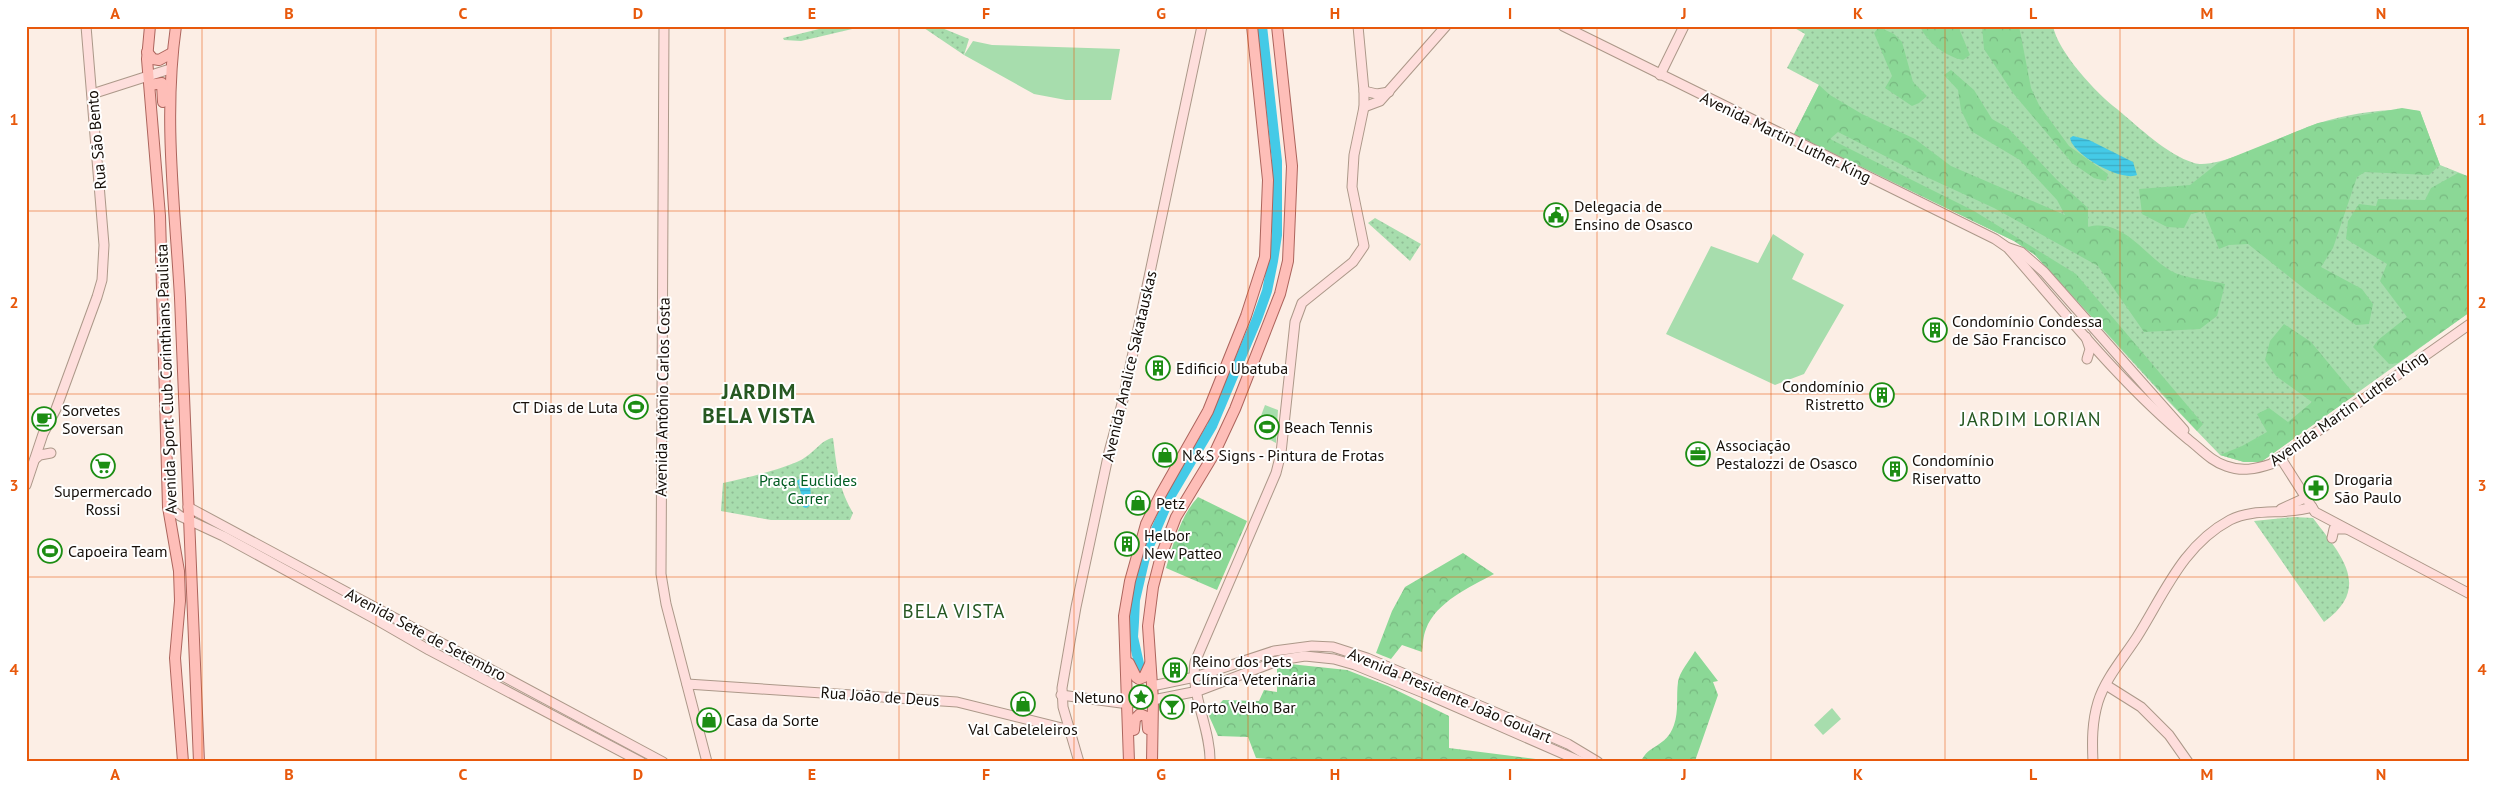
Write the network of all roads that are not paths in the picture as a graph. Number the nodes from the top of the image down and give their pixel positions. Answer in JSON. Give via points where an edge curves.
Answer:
{"nodes":[{"id":1,"x":86,"y":26,"type":"edge"},
{"id":2,"x":150,"y":26,"type":"edge"},
{"id":3,"x":176,"y":26,"type":"edge"},
{"id":4,"x":664,"y":26,"type":"edge"},
{"id":5,"x":1202,"y":26,"type":"edge"},
{"id":6,"x":1252,"y":26,"type":"edge"},
{"id":7,"x":1277,"y":26,"type":"edge"},
{"id":8,"x":1358,"y":26,"type":"edge"},
{"id":9,"x":1446,"y":26,"type":"edge"},
{"id":10,"x":1563,"y":26,"type":"edge"},
{"id":11,"x":1684,"y":26,"type":"edge"},
{"id":12,"x":146,"y":52,"type":"junction"},
{"id":13,"x":172,"y":53,"type":"junction"},
{"id":14,"x":170,"y":69,"type":"junction"},
{"id":15,"x":1660,"y":75,"type":"junction"},
{"id":16,"x":149,"y":80,"type":"junction"},
{"id":17,"x":1364,"y":91,"type":"junction"},
{"id":18,"x":1389,"y":92,"type":"junction"},
{"id":19,"x":92,"y":94,"type":"junction"},
{"id":20,"x":1364,"y":108,"type":"junction"},
{"id":21,"x":170,"y":154,"type":"junction"},
{"id":22,"x":2008,"y":248,"type":"junction"},
{"id":23,"x":2040,"y":268,"type":"junction"},
{"id":24,"x":2035,"y":278,"type":"junction"},
{"id":25,"x":2470,"y":324,"type":"edge"},
{"id":26,"x":2085,"y":334,"type":"junction"},
{"id":27,"x":2106,"y":347,"type":"junction"},
{"id":28,"x":2087,"y":359,"type":"dead end"},
{"id":29,"x":2197,"y":446,"type":"junction"},
{"id":30,"x":51,"y":453,"type":"dead end"},
{"id":31,"x":2280,"y":458,"type":"junction"},
{"id":32,"x":35,"y":459,"type":"junction"},
{"id":33,"x":26,"y":485,"type":"edge"},
{"id":34,"x":2305,"y":498,"type":"junction"},
{"id":35,"x":168,"y":503,"type":"junction"},
{"id":36,"x":188,"y":504,"type":"junction"},
{"id":37,"x":2314,"y":510,"type":"junction"},
{"id":38,"x":2275,"y":511,"type":"junction"},
{"id":39,"x":189,"y":520,"type":"junction"},
{"id":40,"x":171,"y":529,"type":"junction"},
{"id":41,"x":2346,"y":529,"type":"junction"},
{"id":42,"x":190,"y":535,"type":"junction"},
{"id":43,"x":2332,"y":538,"type":"dead end"},
{"id":44,"x":2470,"y":594,"type":"edge"},
{"id":45,"x":1127,"y":658,"type":"junction"},
{"id":46,"x":1150,"y":658,"type":"junction"},
{"id":47,"x":1208,"y":672,"type":"junction"},
{"id":48,"x":1195,"y":677,"type":"junction"},
{"id":49,"x":687,"y":684,"type":"junction"},
{"id":50,"x":1216,"y":684,"type":"junction"},
{"id":51,"x":2106,"y":685,"type":"junction"},
{"id":52,"x":1152,"y":686,"type":"junction"},
{"id":53,"x":1198,"y":691,"type":"junction"},
{"id":54,"x":1061,"y":695,"type":"junction"},
{"id":55,"x":1150,"y":700,"type":"junction"},
{"id":56,"x":1131,"y":703,"type":"junction"},
{"id":57,"x":1062,"y":706,"type":"junction"},
{"id":58,"x":1047,"y":723,"type":"junction"},
{"id":59,"x":600,"y":728,"type":"junction"},
{"id":60,"x":1070,"y":730,"type":"junction"},
{"id":61,"x":593,"y":737,"type":"junction"},
{"id":62,"x":1129,"y":761,"type":"edge"},
{"id":63,"x":183,"y":762,"type":"edge"},
{"id":64,"x":199,"y":762,"type":"edge"},
{"id":65,"x":641,"y":762,"type":"edge"},
{"id":66,"x":663,"y":762,"type":"edge"},
{"id":67,"x":708,"y":762,"type":"edge"},
{"id":68,"x":1079,"y":762,"type":"edge"},
{"id":69,"x":1150,"y":762,"type":"edge"},
{"id":70,"x":1210,"y":762,"type":"edge"},
{"id":71,"x":1582,"y":762,"type":"edge"},
{"id":72,"x":1598,"y":762,"type":"edge"},
{"id":73,"x":2093,"y":762,"type":"edge"},
{"id":74,"x":2188,"y":762,"type":"edge"}],
"edges":[{"from":1,"to":19,"type":"main road","name":"Rua São Bento"},
{"from":2,"to":12,"type":"main road","name":"Avenida Sport Club Corinthians Paulista"},
{"from":3,"to":13,"type":"main road"},
{"from":4,"to":49,"type":"main road","name":"Avenida Antônio Carlos Costa","via":[[661,566],[666,604]]},
{"from":5,"to":54,"type":"main road","name":"Avenida Analice Sakatauskas","via":[[1076,607]]},
{"from":6,"to":45,"type":"main road","via":[[1268,180],[1263,268],[1208,411],[1146,524],[1124,616]]},
{"from":7,"to":46,"type":"main road","via":[[1292,166],[1288,261],[1280,294],[1236,409],[1167,536],[1150,604]]},
{"from":8,"to":17,"type":"main road"},
{"from":9,"to":18,"type":"main road"},
{"from":10,"to":15,"type":"main road","name":"Avenida Martin Luther King"},
{"from":11,"to":15,"type":"main road"},
{"from":12,"to":13,"type":"main road","via":[[159,60]]},
{"from":12,"to":16,"type":"main road","name":"Avenida Sport Club Corinthians Paulista"},
{"from":13,"to":14,"type":"main road"},
{"from":14,"to":16,"type":"main road"},
{"from":14,"to":21,"type":"main road"},
{"from":15,"to":22,"type":"main road","name":"Avenida Martin Luther King"},
{"from":16,"to":19,"type":"main road"},
{"from":16,"to":21,"type":"main road","via":[[163,84],[165,144]]},
{"from":16,"to":35,"type":"main road","name":"Avenida Sport Club Corinthians Paulista","via":[[160,216]]},
{"from":17,"to":18,"type":"main road","via":[[1376,94]]},
{"from":17,"to":20,"type":"main road"},
{"from":18,"to":20,"type":"main road","via":[[1380,101]]},
{"from":19,"to":32,"type":"main road","name":"Rua São Bento","via":[[105,253],[97,297]]},
{"from":20,"to":48,"type":"main road","via":[[1354,155],[1352,187],[1364,246],[1353,262],[1302,303],[1297,315],[1276,473],[1196,658]]},
{"from":21,"to":36,"type":"main road","via":[[180,295]]},
{"from":22,"to":23,"type":"main road","name":"Avenida Martin Luther King","via":[[2021,252]]},
{"from":22,"to":24,"type":"main road","name":"Avenida Martin Luther King"},
{"from":23,"to":24,"type":"main road","via":[[2032,269]]},
{"from":23,"to":27,"type":"main road","name":"Avenida Martin Luther King"},
{"from":24,"to":26,"type":"main road","name":"Avenida Martin Luther King"},
{"from":25,"to":31,"type":"main road","name":"Avenida Martin Luther King"},
{"from":26,"to":27,"type":"main road","name":"Avenida Martin Luther King"},
{"from":26,"to":28,"type":"main road","via":[[2089,345]]},
{"from":27,"to":29,"type":"main road","name":"Avenida Martin Luther King"},
{"from":27,"to":29,"type":"main road","name":"Avenida Martin Luther King","via":[[2106,358],[2142,399]]},
{"from":29,"to":31,"type":"main road","name":"Avenida Martin Luther King","via":[[2211,459],[2242,470],[2256,469]]},
{"from":30,"to":32,"type":"main road"},
{"from":31,"to":34,"type":"main road"},
{"from":32,"to":33,"type":"main road","name":"Rua São Bento"},
{"from":34,"to":37,"type":"main road"},
{"from":34,"to":38,"type":"main road"},
{"from":35,"to":36,"type":"main road","via":[[176,508]]},
{"from":35,"to":39,"type":"main road","name":"Avenida Sete de Setembro"},
{"from":35,"to":40,"type":"main road","name":"Avenida Sport Club Corinthians Paulista"},
{"from":36,"to":39,"type":"main road"},
{"from":36,"to":59,"type":"main road","name":"Avenida Sete de Setembro"},
{"from":37,"to":38,"type":"main road"},
{"from":37,"to":41,"type":"main road"},
{"from":38,"to":51,"type":"main road","via":[[2233,519],[2214,529],[2190,551]]},
{"from":39,"to":42,"type":"main road"},
{"from":39,"to":61,"type":"main road","name":"Avenida Sete de Setembro"},
{"from":40,"to":42,"type":"main road","via":[[184,528]]},
{"from":40,"to":63,"type":"main road","name":"Avenida Sport Club Corinthians Paulista","via":[[179,571],[175,658]]},
{"from":41,"to":43,"type":"main road","via":[[2334,529]]},
{"from":41,"to":44,"type":"main road"},
{"from":42,"to":64,"type":"main road"},
{"from":45,"to":46,"type":"main road","via":[[1139,678],[1146,674]]},
{"from":45,"to":56,"type":"main road"},
{"from":46,"to":52,"type":"main road"},
{"from":47,"to":48,"type":"main road","name":"Avenida Presidente João Goulart"},
{"from":47,"to":50,"type":"main road","via":[[1209,680]]},
{"from":47,"to":72,"type":"main road","name":"Avenida Presidente João Goulart","via":[[1292,648],[1312,646],[1345,650],[1568,744]]},
{"from":48,"to":52,"type":"main road","name":"Avenida Presidente João Goulart"},
{"from":48,"to":53,"type":"main road"},
{"from":49,"to":58,"type":"main road","name":"Rua João de Deus","via":[[957,702]]},
{"from":49,"to":67,"type":"main road","name":"Avenida Antônio Carlos Costa"},
{"from":50,"to":53,"type":"main road","name":"Avenida Presidente João Goulart"},
{"from":50,"to":71,"type":"main road","name":"Avenida Presidente João Goulart","via":[[1298,656],[1334,659],[1431,696]]},
{"from":51,"to":73,"type":"main road","via":[[2094,717]]},
{"from":51,"to":74,"type":"main road","via":[[2141,707]]},
{"from":52,"to":55,"type":"main road"},
{"from":53,"to":55,"type":"main road","name":"Avenida Presidente João Goulart"},
{"from":53,"to":70,"type":"main road"},
{"from":54,"to":56,"type":"main road","name":"Avenida Presidente João Goulart"},
{"from":54,"to":57,"type":"main road","name":"Avenida Analice Sakatauskas"},
{"from":55,"to":56,"type":"main road","name":"Avenida Presidente João Goulart"},
{"from":55,"to":69,"type":"main road"},
{"from":56,"to":62,"type":"main road"},
{"from":57,"to":58,"type":"main road","via":[[1060,718]]},
{"from":57,"to":60,"type":"main road","name":"Avenida Analice Sakatauskas"},
{"from":58,"to":60,"type":"main road","name":"Rua João de Deus"},
{"from":59,"to":61,"type":"main road","via":[[594,731]]},
{"from":59,"to":66,"type":"main road","name":"Avenida Sete de Setembro"},
{"from":60,"to":68,"type":"main road","name":"Avenida Analice Sakatauskas"},
{"from":61,"to":65,"type":"main road","name":"Avenida Sete de Setembro"},
{"from":62,"to":69,"type":"main road","via":[[1134,752],[1134,719],[1140,714],[1145,715],[1148,722]]}]}
